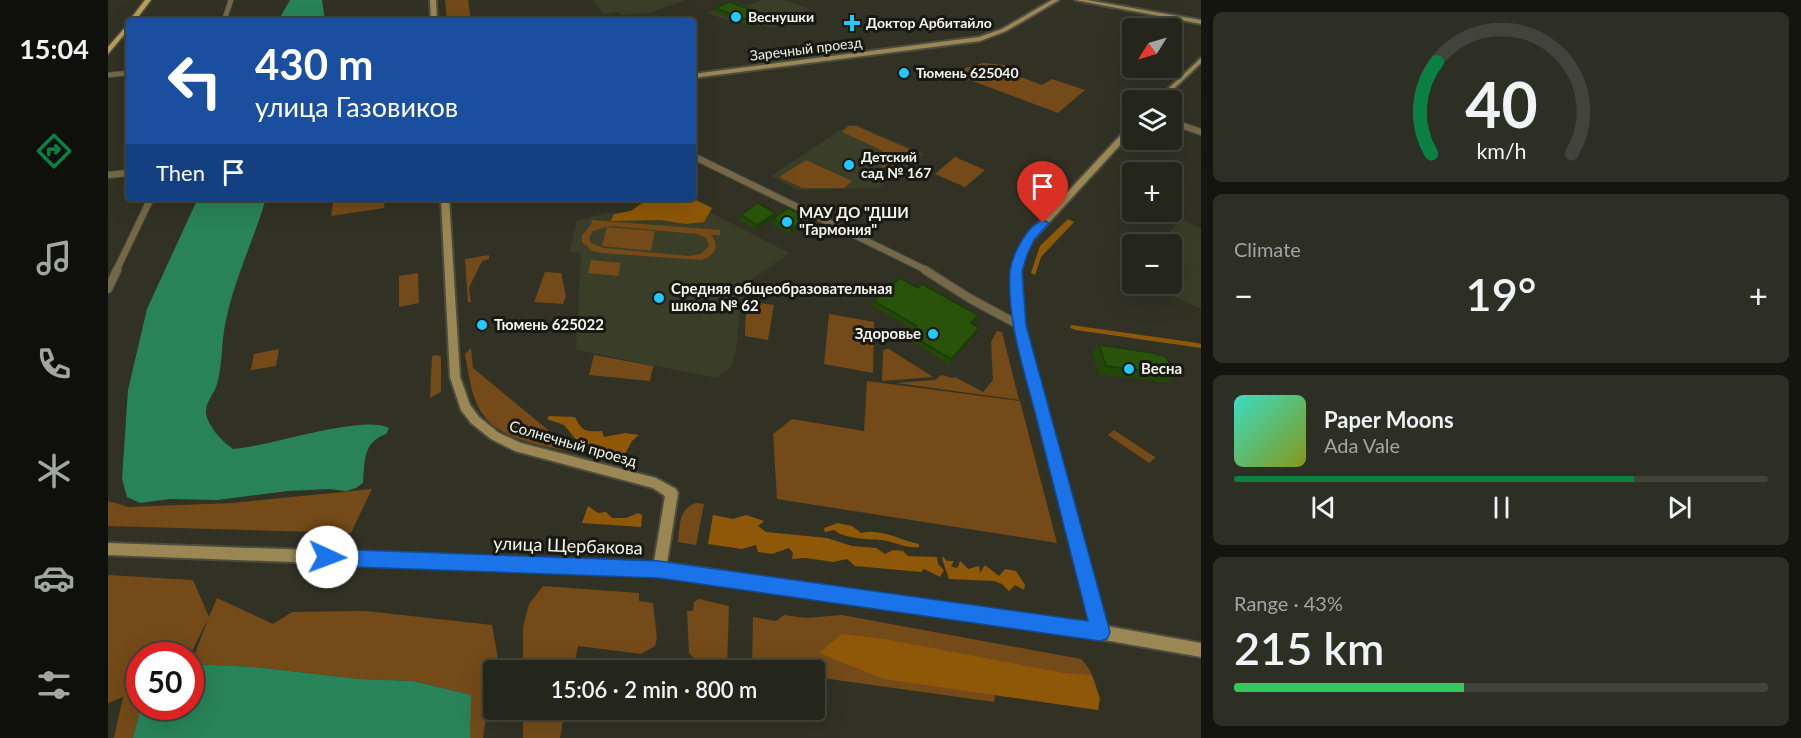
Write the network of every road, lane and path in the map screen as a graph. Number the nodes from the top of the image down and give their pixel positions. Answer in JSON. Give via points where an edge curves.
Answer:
{"nodes":[{"id":1,"x":148,"y":0,"type":"edge"},
{"id":2,"x":231,"y":0,"type":"edge"},
{"id":3,"x":433,"y":0,"type":"edge"},
{"id":4,"x":1056,"y":0,"type":"edge"},
{"id":5,"x":1078,"y":0,"type":"edge"},
{"id":6,"x":134,"y":18,"type":"edge"},
{"id":7,"x":225,"y":18,"type":"edge"},
{"id":8,"x":435,"y":18,"type":"edge"},
{"id":9,"x":1201,"y":21,"type":"edge"},
{"id":10,"x":126,"y":29,"type":"edge"},
{"id":11,"x":108,"y":52,"type":"edge"},
{"id":12,"x":1201,"y":60,"type":"edge"},
{"id":13,"x":126,"y":73,"type":"edge"},
{"id":14,"x":108,"y":75,"type":"edge"},
{"id":15,"x":696,"y":76,"type":"edge"},
{"id":16,"x":1170,"y":90,"type":"edge"},
{"id":17,"x":1182,"y":125,"type":"edge"},
{"id":18,"x":1201,"y":132,"type":"edge"},
{"id":19,"x":1122,"y":139,"type":"edge"},
{"id":20,"x":696,"y":158,"type":"edge"},
{"id":21,"x":126,"y":173,"type":"edge"},
{"id":22,"x":108,"y":175,"type":"edge"},
{"id":23,"x":149,"y":201,"type":"edge"},
{"id":24,"x":445,"y":201,"type":"edge"},
{"id":25,"x":110,"y":278,"type":"edge"},
{"id":26,"x":108,"y":289,"type":"edge"},
{"id":27,"x":1019,"y":325,"type":"junction"},
{"id":28,"x":108,"y":549,"type":"edge"},
{"id":29,"x":659,"y":569,"type":"junction"},
{"id":30,"x":1100,"y":632,"type":"junction"},
{"id":31,"x":1201,"y":651,"type":"edge"}],
"edges":[{"from":1,"to":6,"type":"main road"},
{"from":2,"to":7,"type":"street"},
{"from":3,"to":8,"type":"main road"},
{"from":4,"to":15,"type":"main road","name":"Заречный проезд","via":[[980,39]]},
{"from":5,"to":9,"type":"main road"},
{"from":10,"to":11,"type":"main road"},
{"from":12,"to":16,"type":"main road"},
{"from":13,"to":14,"type":"street"},
{"from":17,"to":18,"type":"street"},
{"from":19,"to":27,"type":"main road","via":[[1029,239],[1016,271]]},
{"from":20,"to":27,"type":"street","via":[[933,274]]},
{"from":21,"to":22,"type":"street"},
{"from":23,"to":25,"type":"street"},
{"from":24,"to":29,"type":"main road","name":"Солнечный проезд","via":[[455,377],[465,407],[495,436],[519,447],[656,483],[672,493]]},
{"from":25,"to":26,"type":"street"},
{"from":27,"to":30,"type":"main road"},
{"from":28,"to":29,"type":"main road","name":"улица Щербакова"},
{"from":29,"to":30,"type":"main road","name":"улица Щербакова"},
{"from":30,"to":31,"type":"main road","name":"улица Щербакова"}]}
